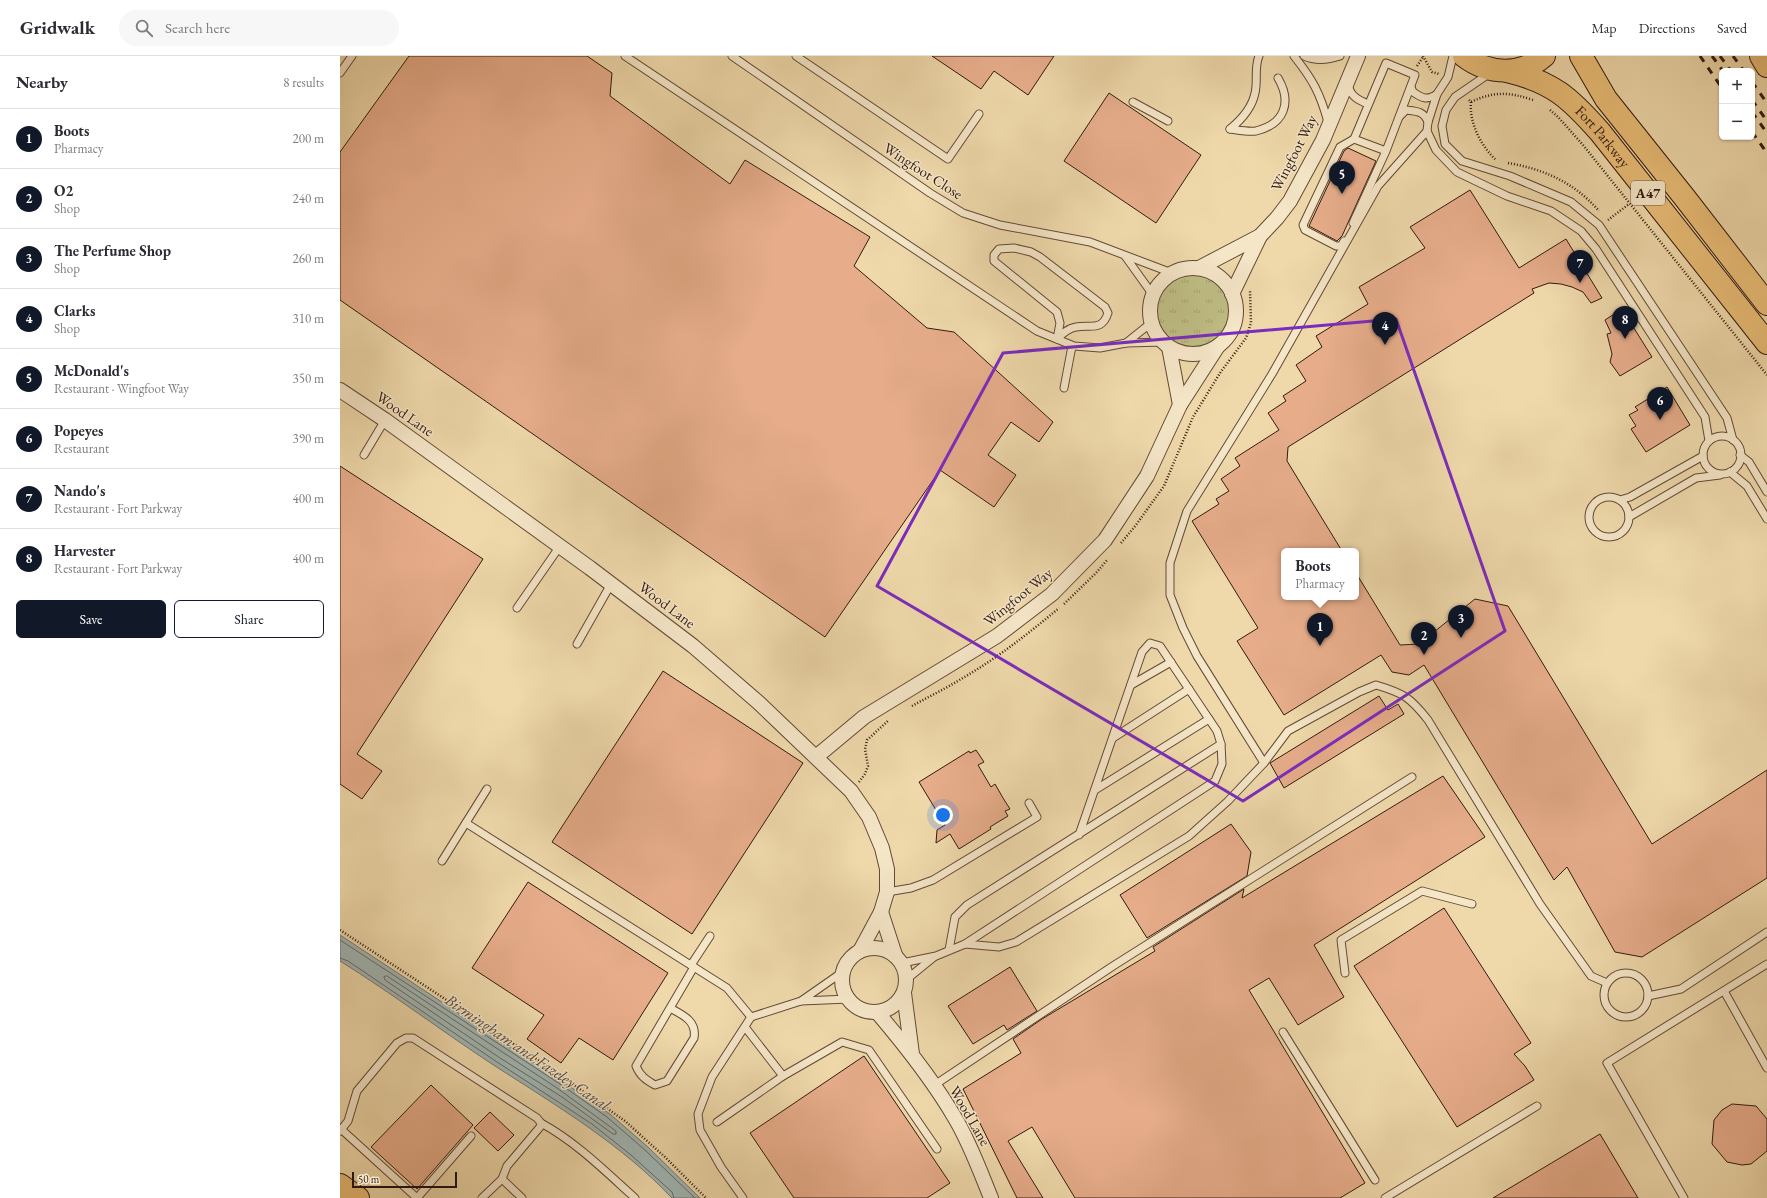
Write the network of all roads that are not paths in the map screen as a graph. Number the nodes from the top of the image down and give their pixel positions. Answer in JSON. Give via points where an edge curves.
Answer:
{"nodes":[{"id":1,"x":352,"y":56,"type":"edge"},
{"id":2,"x":625,"y":56,"type":"edge"},
{"id":3,"x":733,"y":56,"type":"edge"},
{"id":4,"x":796,"y":56,"type":"edge"},
{"id":5,"x":1259,"y":56,"type":"edge"},
{"id":6,"x":1294,"y":56,"type":"edge"},
{"id":7,"x":1304,"y":56,"type":"edge"},
{"id":8,"x":1340,"y":56,"type":"edge"},
{"id":9,"x":1358,"y":56,"type":"edge"},
{"id":10,"x":1453,"y":56,"type":"edge"},
{"id":11,"x":1464,"y":56,"type":"edge"},
{"id":12,"x":1544,"y":56,"type":"edge"},
{"id":13,"x":1581,"y":56,"type":"edge"},
{"id":14,"x":1761,"y":56,"type":"edge"},
{"id":15,"x":1767,"y":66,"type":"edge"},
{"id":16,"x":1500,"y":71,"type":"junction"},
{"id":17,"x":340,"y":73,"type":"edge"},
{"id":18,"x":1278,"y":78,"type":"dead end"},
{"id":19,"x":1347,"y":80,"type":"junction"},
{"id":20,"x":1411,"y":88,"type":"junction"},
{"id":21,"x":1437,"y":94,"type":"junction"},
{"id":22,"x":1133,"y":102,"type":"dead end"},
{"id":23,"x":1368,"y":104,"type":"junction"},
{"id":24,"x":979,"y":114,"type":"dead end"},
{"id":25,"x":1400,"y":116,"type":"junction"},
{"id":26,"x":1168,"y":121,"type":"dead end"},
{"id":27,"x":1428,"y":122,"type":"junction"},
{"id":28,"x":1329,"y":125,"type":"junction"},
{"id":29,"x":1427,"y":132,"type":"junction"},
{"id":30,"x":1354,"y":139,"type":"junction"},
{"id":31,"x":1386,"y":151,"type":"junction"},
{"id":32,"x":1260,"y":236,"type":"junction"},
{"id":33,"x":1125,"y":255,"type":"junction"},
{"id":34,"x":1199,"y":268,"type":"junction"},
{"id":35,"x":1172,"y":273,"type":"junction"},
{"id":36,"x":1232,"y":294,"type":"junction"},
{"id":37,"x":1153,"y":295,"type":"junction"},
{"id":38,"x":1767,"y":304,"type":"edge"},
{"id":39,"x":1152,"y":323,"type":"junction"},
{"id":40,"x":1057,"y":339,"type":"junction"},
{"id":41,"x":1126,"y":342,"type":"junction"},
{"id":42,"x":1767,"y":343,"type":"edge"},
{"id":43,"x":1166,"y":345,"type":"junction"},
{"id":44,"x":1072,"y":346,"type":"junction"},
{"id":45,"x":1218,"y":346,"type":"junction"},
{"id":46,"x":1064,"y":388,"type":"dead end"},
{"id":47,"x":340,"y":390,"type":"edge"},
{"id":48,"x":1180,"y":405,"type":"junction"},
{"id":49,"x":385,"y":420,"type":"junction"},
{"id":50,"x":1733,"y":440,"type":"junction"},
{"id":51,"x":1710,"y":441,"type":"junction"},
{"id":52,"x":364,"y":455,"type":"dead end"},
{"id":53,"x":1740,"y":455,"type":"junction"},
{"id":54,"x":1703,"y":456,"type":"junction"},
{"id":55,"x":1727,"y":473,"type":"junction"},
{"id":56,"x":1767,"y":492,"type":"edge"},
{"id":57,"x":1620,"y":500,"type":"junction"},
{"id":58,"x":1629,"y":517,"type":"junction"},
{"id":59,"x":1767,"y":519,"type":"edge"},
{"id":60,"x":560,"y":546,"type":"junction"},
{"id":61,"x":611,"y":584,"type":"junction"},
{"id":62,"x":517,"y":608,"type":"dead end"},
{"id":63,"x":577,"y":644,"type":"dead end"},
{"id":64,"x":1171,"y":662,"type":"junction"},
{"id":65,"x":1131,"y":685,"type":"junction"},
{"id":66,"x":1189,"y":689,"type":"junction"},
{"id":67,"x":1209,"y":719,"type":"junction"},
{"id":68,"x":1114,"y":738,"type":"junction"},
{"id":69,"x":1221,"y":744,"type":"junction"},
{"id":70,"x":816,"y":757,"type":"junction"},
{"id":71,"x":1264,"y":763,"type":"junction"},
{"id":72,"x":1412,"y":777,"type":"dead end"},
{"id":73,"x":487,"y":789,"type":"dead end"},
{"id":74,"x":1095,"y":790,"type":"junction"},
{"id":75,"x":1030,"y":803,"type":"dead end"},
{"id":76,"x":466,"y":823,"type":"junction"},
{"id":77,"x":1079,"y":835,"type":"junction"},
{"id":78,"x":442,"y":860,"type":"dead end"},
{"id":79,"x":887,"y":892,"type":"junction"},
{"id":80,"x":1472,"y":904,"type":"dead end"},
{"id":81,"x":881,"y":912,"type":"junction"},
{"id":82,"x":1767,"y":932,"type":"edge"},
{"id":83,"x":710,"y":936,"type":"dead end"},
{"id":84,"x":965,"y":944,"type":"junction"},
{"id":85,"x":948,"y":950,"type":"junction"},
{"id":86,"x":860,"y":951,"type":"junction"},
{"id":87,"x":936,"y":956,"type":"junction"},
{"id":88,"x":898,"y":959,"type":"junction"},
{"id":89,"x":1767,"y":964,"type":"edge"},
{"id":90,"x":692,"y":966,"type":"junction"},
{"id":91,"x":844,"y":971,"type":"junction"},
{"id":92,"x":1345,"y":973,"type":"dead end"},
{"id":93,"x":1607,"y":983,"type":"junction"},
{"id":94,"x":905,"y":986,"type":"junction"},
{"id":95,"x":1724,"y":991,"type":"junction"},
{"id":96,"x":1648,"y":996,"type":"junction"},
{"id":97,"x":849,"y":999,"type":"junction"},
{"id":98,"x":800,"y":1001,"type":"junction"},
{"id":99,"x":670,"y":1008,"type":"junction"},
{"id":100,"x":878,"y":1012,"type":"junction"},
{"id":101,"x":750,"y":1018,"type":"junction"},
{"id":102,"x":745,"y":1027,"type":"junction"},
{"id":103,"x":1284,"y":1032,"type":"dead end"},
{"id":104,"x":912,"y":1055,"type":"junction"},
{"id":105,"x":1767,"y":1068,"type":"edge"},
{"id":106,"x":783,"y":1076,"type":"junction"},
{"id":107,"x":933,"y":1086,"type":"junction"},
{"id":108,"x":1537,"y":1106,"type":"dead end"},
{"id":109,"x":717,"y":1122,"type":"dead end"},
{"id":110,"x":541,"y":1123,"type":"junction"},
{"id":111,"x":341,"y":1130,"type":"edge"},
{"id":112,"x":471,"y":1136,"type":"dead end"},
{"id":113,"x":937,"y":1149,"type":"dead end"},
{"id":114,"x":502,"y":1179,"type":"junction"},
{"id":115,"x":1375,"y":1180,"type":"dead end"},
{"id":116,"x":340,"y":1185,"type":"edge"},
{"id":117,"x":358,"y":1198,"type":"edge"},
{"id":118,"x":482,"y":1198,"type":"edge"},
{"id":119,"x":522,"y":1198,"type":"edge"},
{"id":120,"x":635,"y":1198,"type":"edge"},
{"id":121,"x":743,"y":1198,"type":"edge"},
{"id":122,"x":991,"y":1198,"type":"edge"},
{"id":123,"x":1385,"y":1198,"type":"edge"},
{"id":124,"x":1684,"y":1198,"type":"edge"}],
"edges":[{"from":1,"to":17,"type":"lane"},
{"from":2,"to":40,"type":"lane","via":[[1038,331]]},
{"from":3,"to":33,"type":"lane","name":"Wingfoot Close","via":[[930,193],[963,213],[1000,225],[1090,242]]},
{"from":4,"to":24,"type":"lane","via":[[948,159]]},
{"from":5,"to":18,"type":"lane","via":[[1256,63],[1255,93],[1240,120],[1230,129],[1255,131],[1274,123],[1286,101],[1284,88]]},
{"from":6,"to":28,"type":"lane","via":[[1311,78],[1321,97]]},
{"from":7,"to":8,"type":"lane","via":[[1321,60]]},
{"from":9,"to":19,"type":"street","name":"Wingfoot Way"},
{"from":10,"to":21,"type":"lane","via":[[1448,77]]},
{"from":11,"to":16,"type":"main road","name":"Fort Parkway"},
{"from":12,"to":16,"type":"main road","via":[[1529,66]]},
{"from":13,"to":38,"type":"main road","name":"Fort Parkway","number":"A47","via":[[1606,99]]},
{"from":14,"to":15,"type":"main road"},
{"from":16,"to":42,"type":"main road","name":"Fort Parkway","number":"A47","via":[[1530,76],[1560,92],[1577,106]]},
{"from":16,"to":50,"type":"lane","via":[[1455,97],[1446,110],[1442,126],[1445,144],[1462,161],[1510,176],[1571,202],[1599,225],[1728,418]]},
{"from":19,"to":23,"type":"lane","via":[[1350,93]]},
{"from":19,"to":28,"type":"street","name":"Wingfoot Way"},
{"from":20,"to":21,"type":"lane","via":[[1412,92],[1425,99],[1431,99]]},
{"from":20,"to":23,"type":"lane","via":[[1415,75],[1386,63]]},
{"from":20,"to":25,"type":"lane"},
{"from":21,"to":27,"type":"lane"},
{"from":22,"to":26,"type":"lane"},
{"from":23,"to":30,"type":"lane"},
{"from":25,"to":27,"type":"lane","via":[[1406,110],[1417,111],[1422,113]]},
{"from":25,"to":31,"type":"lane"},
{"from":27,"to":29,"type":"lane"},
{"from":28,"to":32,"type":"street","name":"Wingfoot Way","via":[[1290,201]]},
{"from":29,"to":51,"type":"lane","via":[[1436,150],[1457,172],[1507,196],[1551,210],[1581,231],[1596,249],[1706,417]]},
{"from":29,"to":71,"type":"lane","via":[[1378,186],[1272,374],[1187,511],[1170,563],[1170,595],[1196,656]]},
{"from":30,"to":31,"type":"lane"},
{"from":30,"to":31,"type":"lane","via":[[1340,147],[1303,225],[1305,230],[1336,246],[1341,246],[1345,241]]},
{"from":32,"to":34,"type":"street","name":"Wingfoot Way"},
{"from":32,"to":36,"type":"street","name":"Wingfoot Way"},
{"from":33,"to":35,"type":"lane","name":"Wingfoot Close"},
{"from":33,"to":37,"type":"lane"},
{"from":34,"to":35,"type":"street","via":[[1185,268]]},
{"from":34,"to":36,"type":"street","via":[[1213,272],[1224,281]]},
{"from":35,"to":37,"type":"street","via":[[1160,282]]},
{"from":36,"to":45,"type":"street","via":[[1236,308],[1234,322],[1228,335]]},
{"from":37,"to":39,"type":"street","via":[[1150,309]]},
{"from":39,"to":41,"type":"lane"},
{"from":39,"to":43,"type":"street"},
{"from":40,"to":40,"type":"lane","via":[[1057,312],[998,265],[994,260],[996,251],[1014,248],[1031,252],[1107,309],[1106,320],[1101,324],[1074,327]]},
{"from":40,"to":44,"type":"lane"},
{"from":41,"to":43,"type":"lane"},
{"from":41,"to":44,"type":"lane","via":[[1100,348]]},
{"from":43,"to":45,"type":"street","via":[[1181,352],[1194,354]]},
{"from":43,"to":48,"type":"street"},
{"from":44,"to":46,"type":"lane"},
{"from":45,"to":48,"type":"street","name":"Wingfoot Way"},
{"from":47,"to":49,"type":"street","name":"Wood Lane"},
{"from":48,"to":70,"type":"street","name":"Wingfoot Way","via":[[1147,476],[1105,540],[1052,594],[997,636],[864,717]]},
{"from":49,"to":52,"type":"lane"},
{"from":49,"to":60,"type":"street","name":"Wood Lane"},
{"from":50,"to":51,"type":"lane","via":[[1720,437]]},
{"from":50,"to":53,"type":"lane","via":[[1739,448]]},
{"from":51,"to":54,"type":"lane"},
{"from":53,"to":55,"type":"lane","via":[[1737,466]]},
{"from":53,"to":56,"type":"lane","via":[[1749,462]]},
{"from":54,"to":55,"type":"lane","via":[[1708,469]]},
{"from":54,"to":57,"type":"lane","via":[[1630,497]]},
{"from":55,"to":58,"type":"lane","via":[[1696,478]]},
{"from":55,"to":59,"type":"lane","via":[[1747,486]]},
{"from":57,"to":58,"type":"lane","via":[[1625,505]]},
{"from":57,"to":58,"type":"lane","via":[[1608,497],[1597,501],[1589,511],[1591,528],[1605,537],[1612,537],[1625,530]]},
{"from":60,"to":61,"type":"street","name":"Wood Lane"},
{"from":60,"to":62,"type":"lane"},
{"from":61,"to":63,"type":"lane"},
{"from":61,"to":70,"type":"street","name":"Wood Lane","via":[[693,646]]},
{"from":64,"to":65,"type":"lane"},
{"from":64,"to":65,"type":"lane","via":[[1160,646],[1150,643],[1142,652]]},
{"from":64,"to":66,"type":"lane"},
{"from":65,"to":68,"type":"lane"},
{"from":66,"to":67,"type":"lane"},
{"from":66,"to":68,"type":"lane"},
{"from":67,"to":69,"type":"lane","via":[[1217,731]]},
{"from":67,"to":74,"type":"lane"},
{"from":68,"to":74,"type":"lane"},
{"from":69,"to":77,"type":"lane"},
{"from":69,"to":84,"type":"lane","via":[[1222,764],[1215,781]]},
{"from":70,"to":79,"type":"street","name":"Wood Lane","via":[[851,791],[869,817],[882,848],[887,869]]},
{"from":71,"to":84,"type":"lane","via":[[1228,801],[1189,836],[1016,942],[999,947]]},
{"from":71,"to":93,"type":"lane","via":[[1288,732],[1376,685],[1399,692],[1415,702],[1540,904],[1591,976]]},
{"from":72,"to":107,"type":"lane","via":[[1113,966]]},
{"from":73,"to":76,"type":"lane"},
{"from":74,"to":77,"type":"lane"},
{"from":75,"to":79,"type":"lane","via":[[1038,817],[933,880],[911,888]]},
{"from":76,"to":78,"type":"lane"},
{"from":76,"to":90,"type":"lane"},
{"from":77,"to":85,"type":"lane","via":[[967,904],[955,917]]},
{"from":79,"to":81,"type":"street","name":"Wood Lane"},
{"from":80,"to":92,"type":"lane","via":[[1422,892],[1341,940]]},
{"from":81,"to":86,"type":"street","name":"Wood Lane"},
{"from":81,"to":88,"type":"street"},
{"from":82,"to":96,"type":"lane","via":[[1681,989]]},
{"from":83,"to":90,"type":"lane"},
{"from":84,"to":85,"type":"lane"},
{"from":85,"to":87,"type":"lane"},
{"from":86,"to":88,"type":"street","via":[[878,948],[887,950]]},
{"from":86,"to":91,"type":"street","via":[[853,956]]},
{"from":87,"to":88,"type":"lane"},
{"from":87,"to":94,"type":"lane"},
{"from":88,"to":94,"type":"street"},
{"from":89,"to":95,"type":"lane"},
{"from":90,"to":99,"type":"lane"},
{"from":90,"to":101,"type":"lane","via":[[727,988]]},
{"from":91,"to":97,"type":"street","via":[[842,980]]},
{"from":91,"to":98,"type":"lane"},
{"from":93,"to":96,"type":"lane","via":[[1614,976],[1630,973],[1641,979]]},
{"from":93,"to":96,"type":"lane","via":[[1604,1001],[1618,1016],[1625,1018],[1643,1010]]},
{"from":94,"to":100,"type":"street","via":[[897,1002],[888,1009]]},
{"from":94,"to":104,"type":"street","name":"Wood Lane"},
{"from":95,"to":105,"type":"lane"},
{"from":95,"to":124,"type":"lane","via":[[1607,1063]]},
{"from":97,"to":98,"type":"lane"},
{"from":97,"to":100,"type":"street","via":[[862,1008]]},
{"from":98,"to":101,"type":"lane"},
{"from":99,"to":99,"type":"lane","via":[[636,1066],[638,1072],[655,1085],[667,1081],[694,1038],[695,1030],[692,1023]]},
{"from":100,"to":104,"type":"street","name":"Wood Lane"},
{"from":101,"to":102,"type":"lane"},
{"from":102,"to":106,"type":"lane"},
{"from":102,"to":121,"type":"lane","via":[[712,1077],[698,1114],[700,1130],[721,1167]]},
{"from":103,"to":115,"type":"lane"},
{"from":104,"to":107,"type":"street","name":"Wood Lane"},
{"from":106,"to":109,"type":"lane"},
{"from":106,"to":113,"type":"lane","via":[[842,1042],[869,1050]]},
{"from":107,"to":122,"type":"street","name":"Wood Lane","via":[[972,1149]]},
{"from":108,"to":123,"type":"lane"},
{"from":110,"to":111,"type":"lane","via":[[420,1041],[406,1038],[397,1043],[357,1091],[348,1121]]},
{"from":110,"to":114,"type":"lane","via":[[507,1166]]},
{"from":110,"to":120,"type":"lane","via":[[588,1155]]},
{"from":111,"to":112,"type":"lane","via":[[417,1198]]},
{"from":114,"to":118,"type":"lane"},
{"from":114,"to":119,"type":"lane"},
{"from":116,"to":117,"type":"main road"}]}
